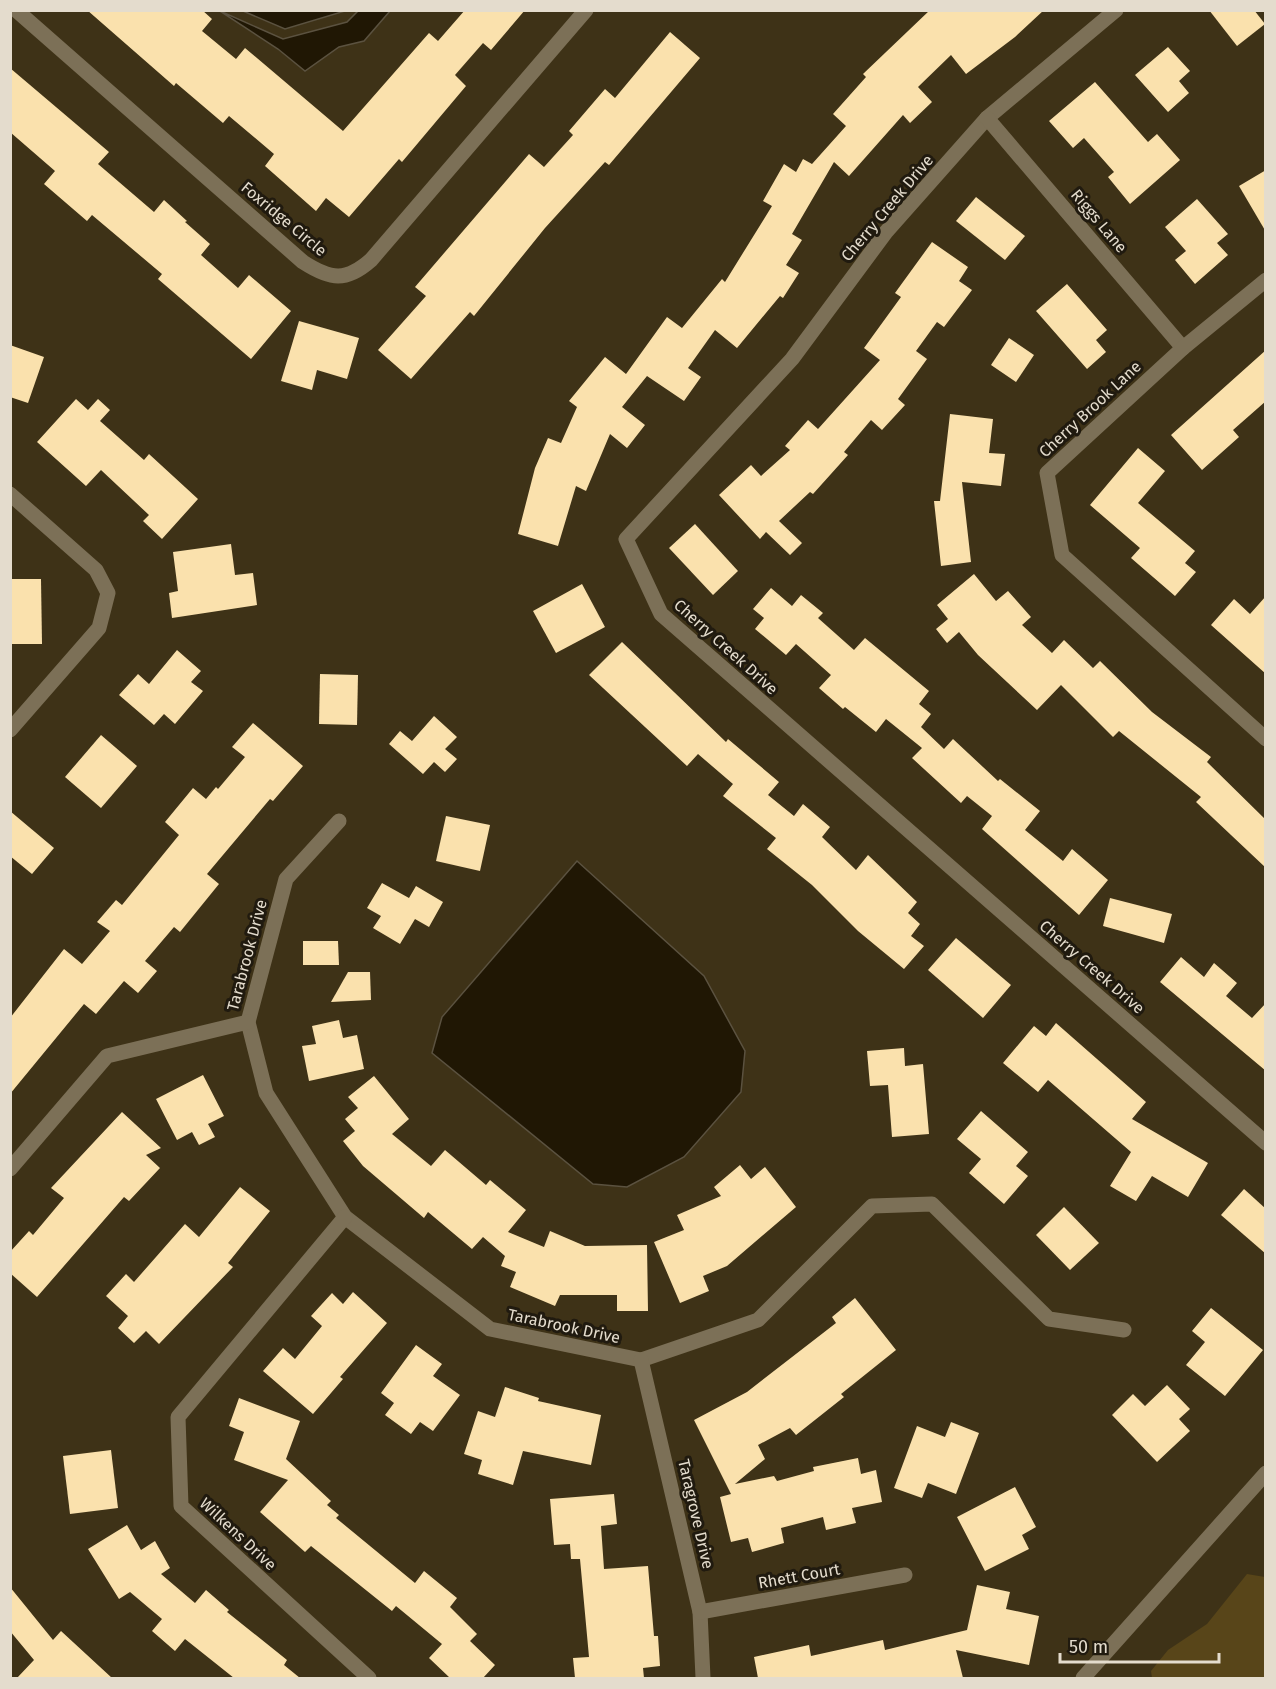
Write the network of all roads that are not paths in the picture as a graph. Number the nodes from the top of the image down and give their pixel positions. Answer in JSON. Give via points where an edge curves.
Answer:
{"nodes":[{"id":1,"x":16,"y":10,"type":"edge"},
{"id":2,"x":586,"y":10,"type":"edge"},
{"id":3,"x":1116,"y":10,"type":"edge"},
{"id":4,"x":987,"y":118,"type":"junction"},
{"id":5,"x":1266,"y":280,"type":"edge"},
{"id":6,"x":1183,"y":348,"type":"junction"},
{"id":7,"x":10,"y":494,"type":"edge"},
{"id":8,"x":10,"y":730,"type":"edge"},
{"id":9,"x":1266,"y":739,"type":"edge"},
{"id":10,"x":339,"y":821,"type":"dead end"},
{"id":11,"x":248,"y":1022,"type":"junction"},
{"id":12,"x":1266,"y":1143,"type":"edge"},
{"id":13,"x":10,"y":1170,"type":"edge"},
{"id":14,"x":345,"y":1217,"type":"junction"},
{"id":15,"x":1124,"y":1330,"type":"dead end"},
{"id":16,"x":641,"y":1360,"type":"junction"},
{"id":17,"x":1266,"y":1473,"type":"edge"},
{"id":18,"x":905,"y":1575,"type":"dead end"},
{"id":19,"x":700,"y":1612,"type":"junction"},
{"id":20,"x":369,"y":1678,"type":"edge"},
{"id":21,"x":703,"y":1678,"type":"edge"},
{"id":22,"x":1083,"y":1678,"type":"edge"}],
"edges":[{"from":1,"to":2,"type":"street","name":"Foxridge Circle","via":[[303,262],[333,276],[347,276],[371,261]]},
{"from":3,"to":4,"type":"street","name":"Cherry Creek Drive"},
{"from":4,"to":6,"type":"street","name":"Riggs Lane"},
{"from":4,"to":12,"type":"street","name":"Cherry Creek Drive","via":[[886,232],[792,359],[626,539],[661,614]]},
{"from":5,"to":6,"type":"street","name":"Cherry Brook Lane"},
{"from":6,"to":9,"type":"street","name":"Cherry Brook Lane","via":[[1047,473],[1062,555]]},
{"from":7,"to":8,"type":"street","via":[[96,570],[108,593],[99,628]]},
{"from":10,"to":11,"type":"street","name":"Tarabrook Drive","via":[[286,879]]},
{"from":11,"to":13,"type":"street","via":[[107,1056]]},
{"from":11,"to":14,"type":"street","name":"Tarabrook Drive","via":[[266,1094]]},
{"from":14,"to":16,"type":"street","name":"Tarabrook Drive","via":[[490,1329]]},
{"from":14,"to":20,"type":"street","name":"Wilkens Drive","via":[[178,1417],[182,1506]]},
{"from":15,"to":16,"type":"street","via":[[1049,1319],[932,1204],[872,1206],[758,1320]]},
{"from":16,"to":19,"type":"street","name":"Taragrove Drive"},
{"from":17,"to":22,"type":"street"},
{"from":18,"to":19,"type":"street","name":"Rhett Court"},
{"from":19,"to":21,"type":"street","name":"Taragrove Drive"}]}
